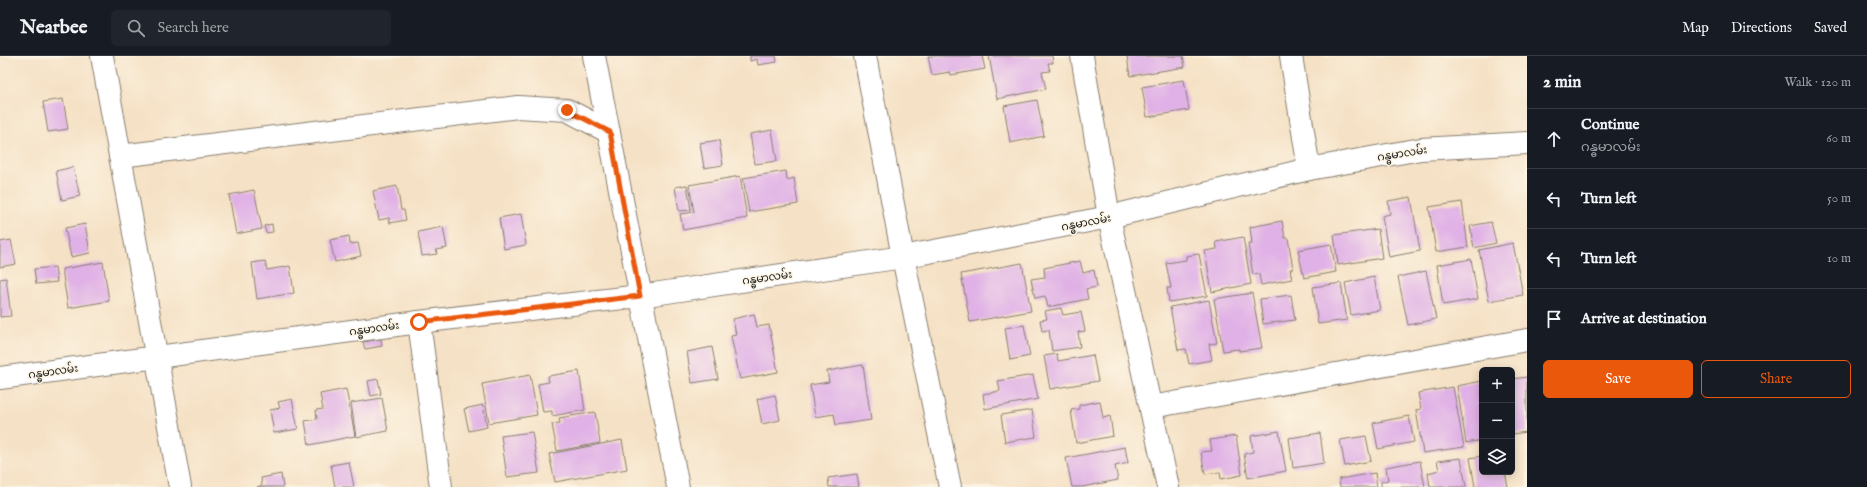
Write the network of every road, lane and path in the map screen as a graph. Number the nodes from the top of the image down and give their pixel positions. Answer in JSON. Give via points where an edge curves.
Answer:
{"nodes":[{"id":1,"x":102,"y":56,"type":"edge"},
{"id":2,"x":594,"y":56,"type":"edge"},
{"id":3,"x":865,"y":56,"type":"edge"},
{"id":4,"x":1082,"y":56,"type":"edge"},
{"id":5,"x":1290,"y":56,"type":"edge"},
{"id":6,"x":610,"y":132,"type":"junction"},
{"id":7,"x":1527,"y":143,"type":"edge"},
{"id":8,"x":120,"y":156,"type":"junction"},
{"id":9,"x":1309,"y":169,"type":"junction"},
{"id":10,"x":1109,"y":217,"type":"junction"},
{"id":11,"x":903,"y":257,"type":"junction"},
{"id":12,"x":640,"y":296,"type":"junction"},
{"id":13,"x":419,"y":322,"type":"junction"},
{"id":14,"x":1527,"y":340,"type":"edge"},
{"id":15,"x":155,"y":357,"type":"junction"},
{"id":16,"x":0,"y":378,"type":"edge"},
{"id":17,"x":1151,"y":407,"type":"junction"},
{"id":18,"x":180,"y":487,"type":"edge"},
{"id":19,"x":441,"y":487,"type":"edge"},
{"id":20,"x":678,"y":487,"type":"edge"},
{"id":21,"x":950,"y":487,"type":"edge"},
{"id":22,"x":1168,"y":487,"type":"edge"}],
"edges":[{"from":1,"to":8,"type":"street"},
{"from":2,"to":6,"type":"street"},
{"from":3,"to":11,"type":"street"},
{"from":4,"to":10,"type":"street"},
{"from":5,"to":9,"type":"street"},
{"from":6,"to":8,"type":"street","via":[[567,110],[518,108]]},
{"from":6,"to":12,"type":"street"},
{"from":7,"to":9,"type":"street","name":"ဂန္ဓမာလမ်း","via":[[1421,149]]},
{"from":8,"to":15,"type":"street"},
{"from":9,"to":10,"type":"street","name":"ဂန္ဓမာလမ်း"},
{"from":10,"to":11,"type":"street","name":"ဂန္ဓမာလမ်း"},
{"from":10,"to":17,"type":"street"},
{"from":11,"to":12,"type":"street","name":"ဂန္ဓမာလမ်း"},
{"from":11,"to":21,"type":"street"},
{"from":12,"to":13,"type":"street","name":"ဂန္ဓမာလမ်း"},
{"from":12,"to":20,"type":"street"},
{"from":13,"to":15,"type":"street","name":"ဂန္ဓမာလမ်း"},
{"from":13,"to":19,"type":"street"},
{"from":14,"to":17,"type":"street"},
{"from":15,"to":16,"type":"street","name":"ဂန္ဓမာလမ်း"},
{"from":15,"to":18,"type":"street"},
{"from":17,"to":22,"type":"street"}]}
